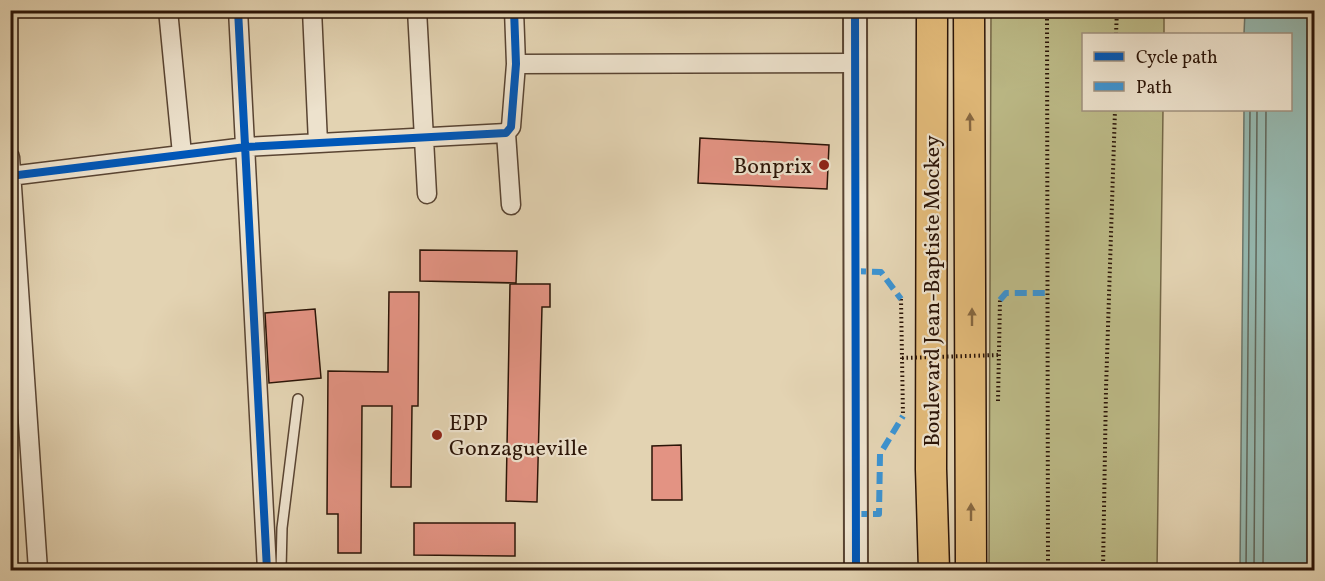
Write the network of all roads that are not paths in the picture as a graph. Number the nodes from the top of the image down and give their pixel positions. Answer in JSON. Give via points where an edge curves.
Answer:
{"nodes":[{"id":1,"x":168,"y":10,"type":"edge"},
{"id":2,"x":238,"y":10,"type":"edge"},
{"id":3,"x":312,"y":10,"type":"edge"},
{"id":4,"x":417,"y":10,"type":"edge"},
{"id":5,"x":514,"y":10,"type":"edge"},
{"id":6,"x":855,"y":10,"type":"edge"},
{"id":7,"x":932,"y":10,"type":"edge"},
{"id":8,"x":969,"y":10,"type":"edge"},
{"id":9,"x":855,"y":63,"type":"junction"},
{"id":10,"x":516,"y":64,"type":"junction"},
{"id":11,"x":506,"y":133,"type":"junction"},
{"id":12,"x":426,"y":139,"type":"junction"},
{"id":13,"x":318,"y":143,"type":"junction"},
{"id":14,"x":246,"y":147,"type":"junction"},
{"id":15,"x":182,"y":154,"type":"junction"},
{"id":16,"x":10,"y":157,"type":"edge"},
{"id":17,"x":11,"y":176,"type":"edge"},
{"id":18,"x":427,"y":194,"type":"dead end"},
{"id":19,"x":511,"y":205,"type":"dead end"},
{"id":20,"x":298,"y":399,"type":"dead end"},
{"id":21,"x":38,"y":570,"type":"edge"},
{"id":22,"x":267,"y":570,"type":"edge"},
{"id":23,"x":281,"y":570,"type":"edge"},
{"id":24,"x":856,"y":570,"type":"edge"},
{"id":25,"x":934,"y":570,"type":"edge"},
{"id":26,"x":971,"y":570,"type":"edge"}],
"edges":[{"from":1,"to":15,"type":"street"},
{"from":2,"to":14,"type":"street"},
{"from":3,"to":13,"type":"street"},
{"from":4,"to":12,"type":"street"},
{"from":5,"to":10,"type":"street"},
{"from":6,"to":9,"type":"street"},
{"from":7,"to":25,"type":"highway","name":"Boulevard Jean-Baptiste Mockey"},
{"from":26,"to":8,"type":"highway","name":"Boulevard Jean-Baptiste Mockey","one_way":true},
{"from":9,"to":10,"type":"street"},
{"from":9,"to":24,"type":"street"},
{"from":10,"to":11,"type":"street","via":[[511,127]]},
{"from":11,"to":12,"type":"street"},
{"from":11,"to":19,"type":"street"},
{"from":12,"to":13,"type":"street"},
{"from":12,"to":18,"type":"street"},
{"from":13,"to":14,"type":"street"},
{"from":14,"to":15,"type":"street"},
{"from":14,"to":22,"type":"street"},
{"from":15,"to":17,"type":"street"},
{"from":16,"to":17,"type":"street"},
{"from":17,"to":21,"type":"street"},
{"from":20,"to":23,"type":"lane","via":[[282,528]]}]}
